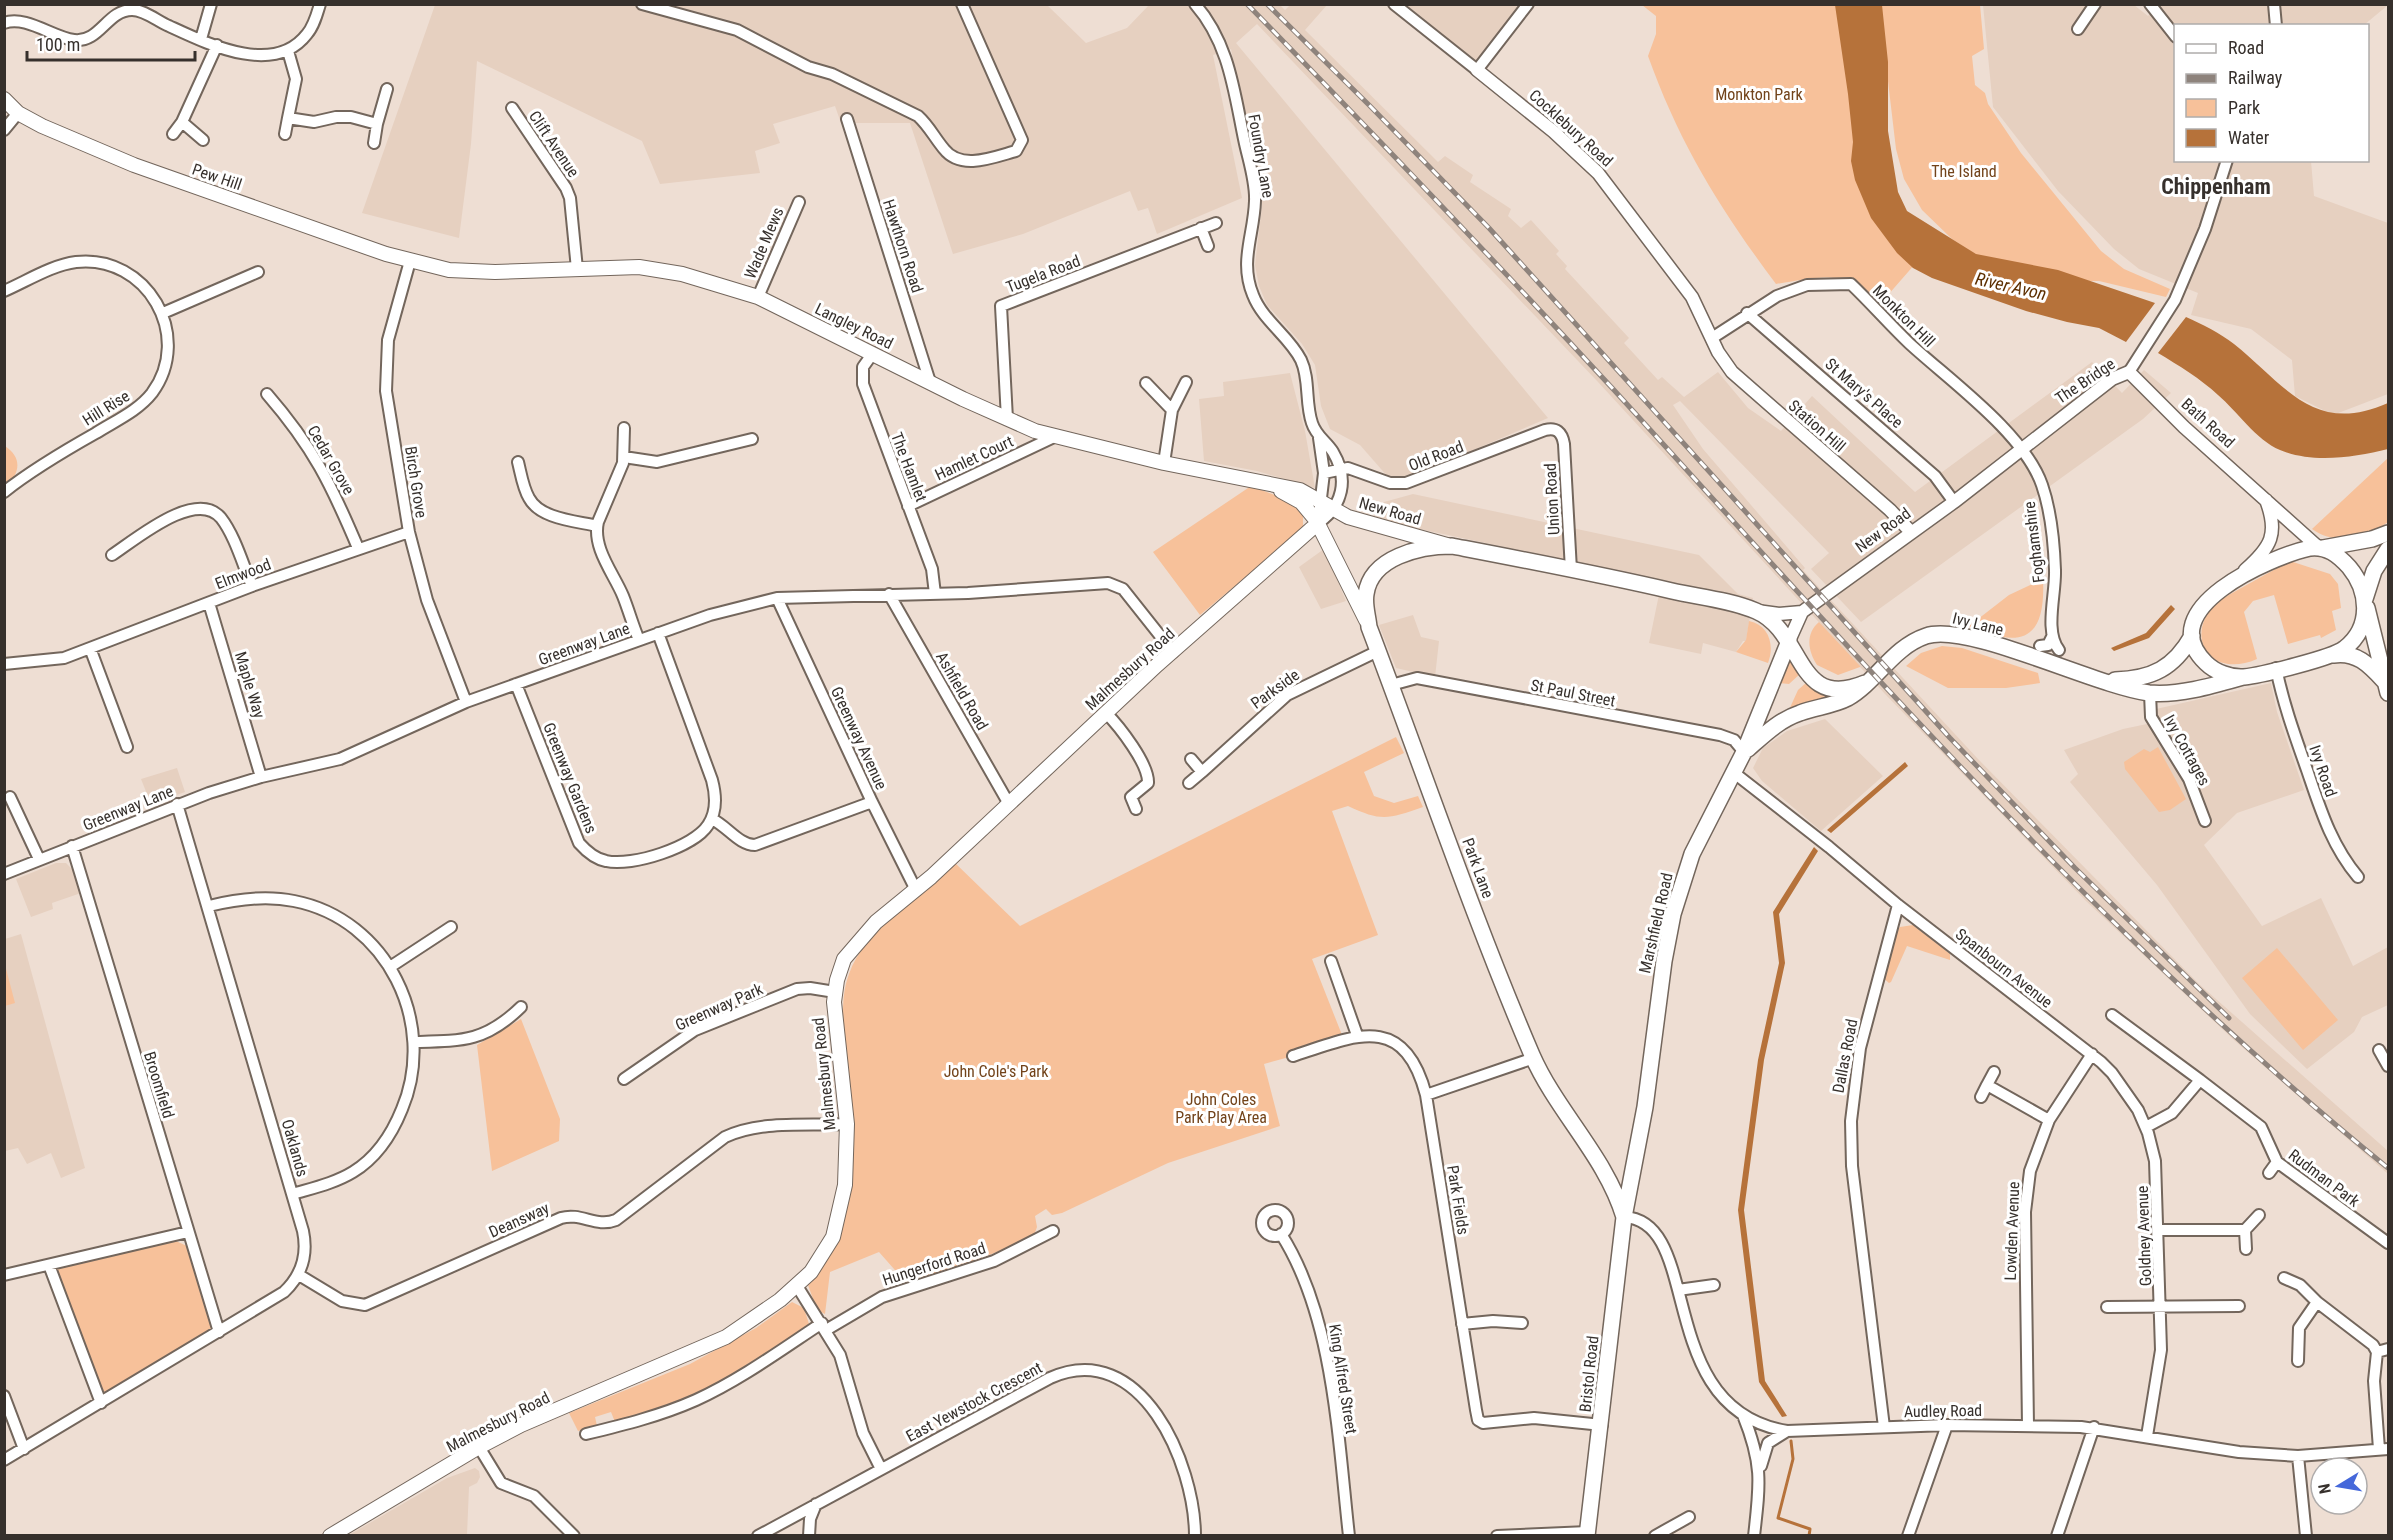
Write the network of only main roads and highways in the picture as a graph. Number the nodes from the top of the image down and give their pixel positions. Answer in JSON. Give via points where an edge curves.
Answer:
{"nodes":[{"id":1,"x":4,"y":99,"type":"edge"},
{"id":2,"x":410,"y":261,"type":"joint"},
{"id":3,"x":1272,"y":485,"type":"junction"},
{"id":4,"x":1322,"y":502,"type":"joint"},
{"id":5,"x":1318,"y":523,"type":"junction"},
{"id":6,"x":2388,"y":533,"type":"edge"},
{"id":7,"x":1452,"y":546,"type":"junction"},
{"id":8,"x":2321,"y":548,"type":"junction"},
{"id":9,"x":2388,"y":549,"type":"edge"},
{"id":10,"x":2366,"y":602,"type":"junction"},
{"id":11,"x":1369,"y":627,"type":"junction"},
{"id":12,"x":2192,"y":636,"type":"junction"},
{"id":13,"x":1786,"y":648,"type":"junction"},
{"id":14,"x":2327,"y":656,"type":"junction"},
{"id":15,"x":2243,"y":677,"type":"junction"},
{"id":16,"x":2094,"y":679,"type":"junction"},
{"id":17,"x":1865,"y":682,"type":"junction"},
{"id":18,"x":2387,"y":688,"type":"edge"},
{"id":19,"x":1744,"y":752,"type":"junction"},
{"id":20,"x":1636,"y":1158,"type":"junction"},
{"id":21,"x":1600,"y":1164,"type":"junction"},
{"id":22,"x":1624,"y":1217,"type":"junction"},
{"id":23,"x":1587,"y":1534,"type":"edge"},
{"id":24,"x":330,"y":1536,"type":"edge"}],
"edges":[{"from":1,"to":2,"type":"main road","name":"Pew Hill","via":[[18,113],[144,169]]},
{"from":2,"to":3,"type":"main road","name":"Langley Road","via":[[461,271],[639,267],[682,274],[758,297],[1007,419],[1053,437]]},
{"from":3,"to":4,"type":"main road","name":"Langley Road","via":[[1300,490]]},
{"from":3,"to":5,"type":"main road","name":"Langley Road","via":[[1301,502]]},
{"from":4,"to":7,"type":"main road","name":"New Road","via":[[1347,518]]},
{"from":5,"to":11,"type":"main road","name":"Park Lane"},
{"from":5,"to":24,"type":"main road","name":"Malmesbury Road","via":[[853,946],[840,970],[835,992],[847,1124],[846,1185],[824,1255],[796,1286],[726,1337],[522,1425]]},
{"from":6,"to":8,"type":"main road"},
{"from":7,"to":11,"type":"main road","name":"New Road","via":[[1406,555],[1377,569],[1366,595]]},
{"from":7,"to":13,"type":"main road","name":"New Road","via":[[1755,611],[1771,621]]},
{"from":8,"to":10,"type":"main road","via":[[2339,557],[2354,573]]},
{"from":8,"to":12,"type":"main road","via":[[2283,556],[2204,602]]},
{"from":9,"to":10,"type":"main road","via":[[2374,571]]},
{"from":10,"to":14,"type":"main road","via":[[2362,621],[2350,643]]},
{"from":10,"to":18,"type":"main road"},
{"from":11,"to":21,"type":"main road","name":"Park Lane","via":[[1534,1058]]},
{"from":12,"to":15,"type":"main road","via":[[2197,652],[2208,665]]},
{"from":12,"to":16,"type":"main road","name":"Ivy Lane","via":[[2177,660],[2158,672],[2125,680]]},
{"from":13,"to":17,"type":"main road","name":"Ivy Lane","via":[[1821,685],[1842,690]]},
{"from":13,"to":19,"type":"main road","name":"Marshfield Road"},
{"from":14,"to":15,"type":"main road"},
{"from":14,"to":18,"type":"main road","via":[[2347,654],[2363,660]]},
{"from":15,"to":16,"type":"main road","name":"Ivy Lane","via":[[2150,693]]},
{"from":16,"to":17,"type":"main road","name":"Ivy Lane","via":[[1946,633],[1914,641]]},
{"from":17,"to":19,"type":"main road","name":"Ivy Lane","via":[[1845,699],[1784,720]]},
{"from":19,"to":20,"type":"main road","name":"Marshfield Road","via":[[1697,841],[1675,905]]},
{"from":20,"to":21,"type":"main road","via":[[1620,1173],[1610,1173]]},
{"from":20,"to":22,"type":"main road","name":"Marshfield Road"},
{"from":21,"to":22,"type":"main road","name":"Park Lane"},
{"from":22,"to":23,"type":"main road","name":"Bristol Road"}]}
